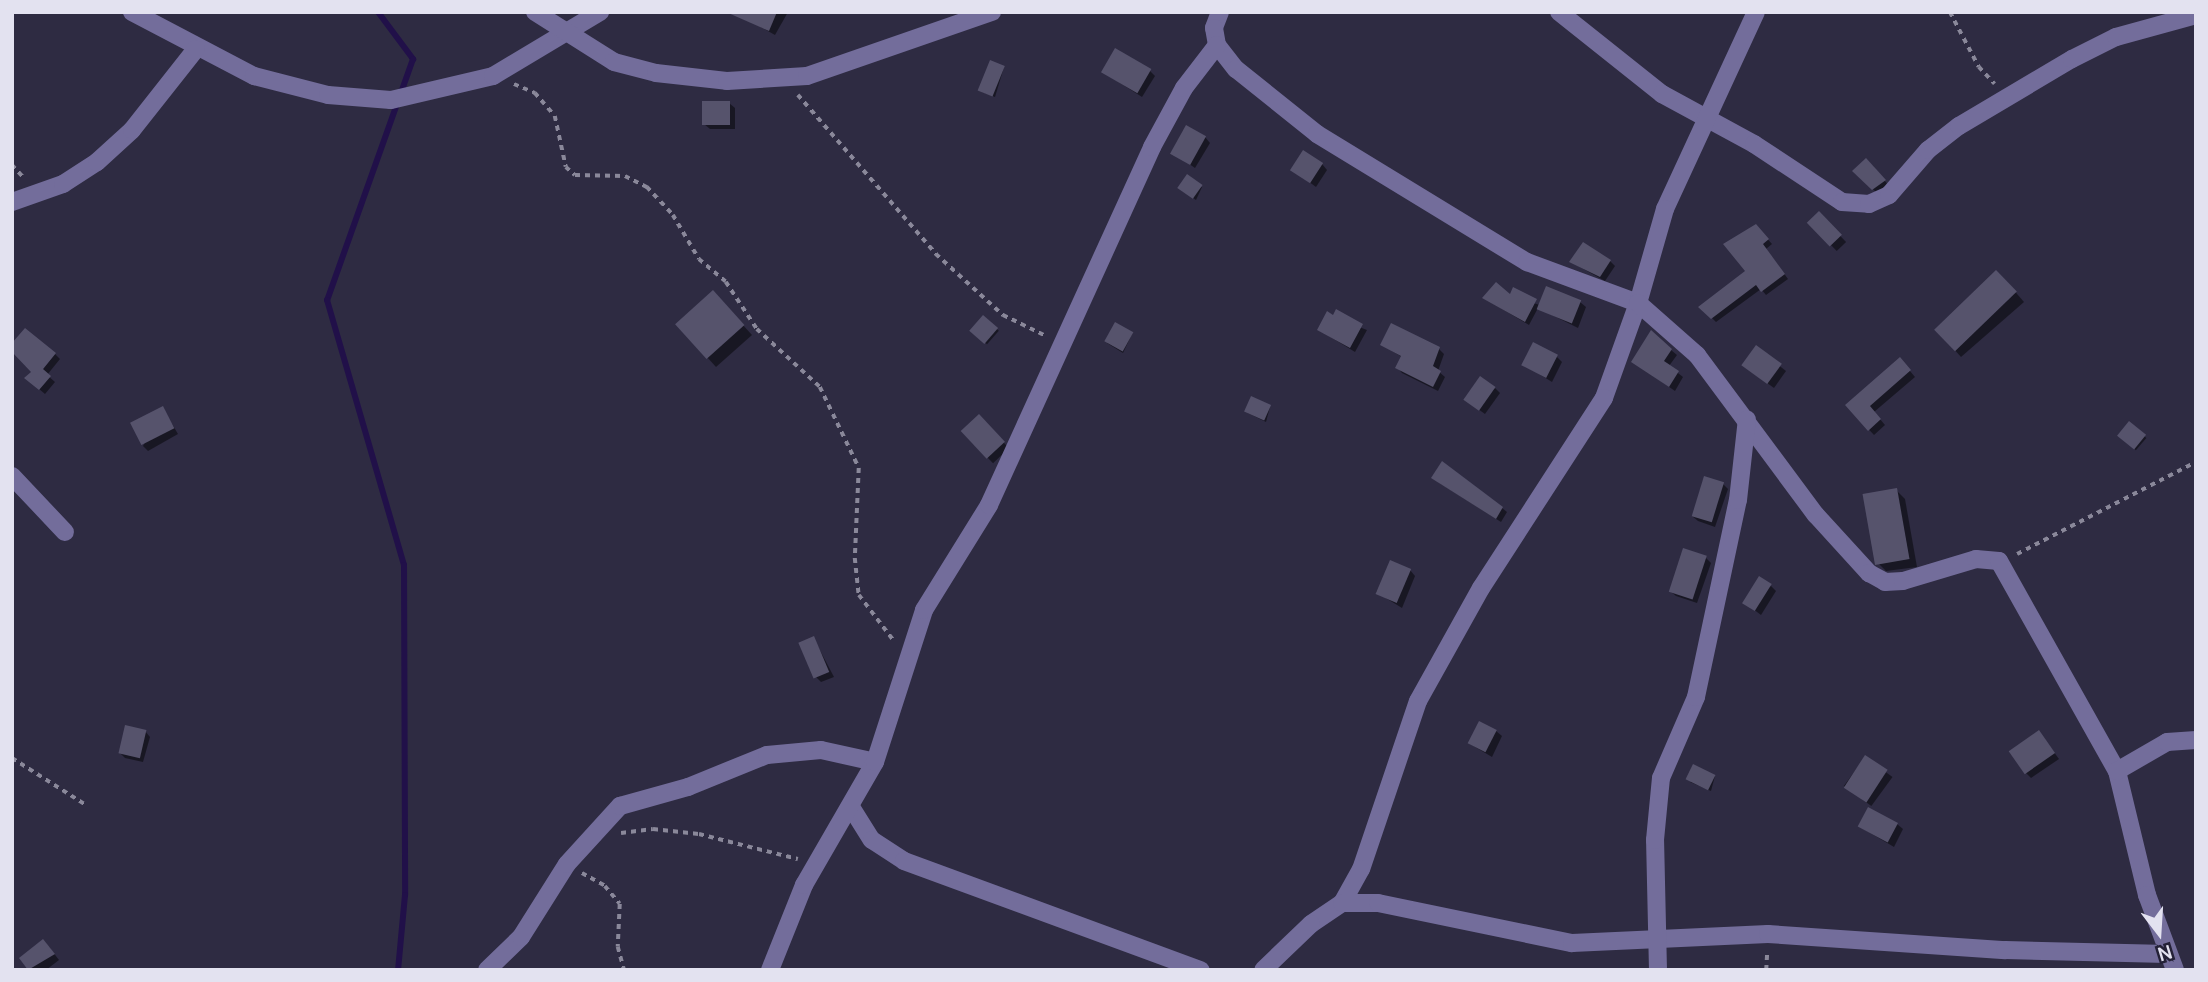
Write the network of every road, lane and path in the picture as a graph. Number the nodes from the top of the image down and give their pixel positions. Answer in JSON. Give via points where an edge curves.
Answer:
{"nodes":[{"id":1,"x":132,"y":12,"type":"edge"},
{"id":2,"x":535,"y":12,"type":"edge"},
{"id":3,"x":600,"y":12,"type":"edge"},
{"id":4,"x":992,"y":12,"type":"edge"},
{"id":5,"x":1202,"y":12,"type":"edge"},
{"id":6,"x":1559,"y":12,"type":"edge"},
{"id":7,"x":1756,"y":12,"type":"edge"},
{"id":8,"x":1951,"y":12,"type":"edge"},
{"id":9,"x":2196,"y":15,"type":"edge"},
{"id":10,"x":1217,"y":28,"type":"edge"},
{"id":11,"x":566,"y":34,"type":"junction"},
{"id":12,"x":196,"y":49,"type":"junction"},
{"id":13,"x":493,"y":76,"type":"junction"},
{"id":14,"x":786,"y":77,"type":"junction"},
{"id":15,"x":2008,"y":97,"type":"junction"},
{"id":16,"x":1704,"y":118,"type":"junction"},
{"id":17,"x":12,"y":202,"type":"edge"},
{"id":18,"x":1637,"y":303,"type":"junction"},
{"id":19,"x":1064,"y":344,"type":"junction"},
{"id":20,"x":1747,"y":419,"type":"junction"},
{"id":21,"x":2196,"y":462,"type":"edge"},
{"id":22,"x":12,"y":476,"type":"edge"},
{"id":23,"x":65,"y":532,"type":"dead end"},
{"id":24,"x":1998,"y":561,"type":"junction"},
{"id":25,"x":909,"y":653,"type":"junction"},
{"id":26,"x":2196,"y":740,"type":"edge"},
{"id":27,"x":12,"y":758,"type":"edge"},
{"id":28,"x":875,"y":762,"type":"junction"},
{"id":29,"x":2117,"y":771,"type":"junction"},
{"id":30,"x":86,"y":805,"type":"dead end"},
{"id":31,"x":851,"y":807,"type":"junction"},
{"id":32,"x":590,"y":838,"type":"junction"},
{"id":33,"x":567,"y":864,"type":"junction"},
{"id":34,"x":817,"y":864,"type":"junction"},
{"id":35,"x":1342,"y":903,"type":"junction"},
{"id":36,"x":1657,"y":940,"type":"junction"},
{"id":37,"x":2171,"y":962,"type":"edge"},
{"id":38,"x":487,"y":970,"type":"edge"},
{"id":39,"x":624,"y":970,"type":"edge"},
{"id":40,"x":770,"y":970,"type":"edge"},
{"id":41,"x":1201,"y":970,"type":"edge"},
{"id":42,"x":1263,"y":970,"type":"edge"},
{"id":43,"x":1658,"y":970,"type":"edge"}],
"edges":[{"from":1,"to":12,"type":"street"},
{"from":2,"to":11,"type":"street"},
{"from":3,"to":11,"type":"street"},
{"from":4,"to":14,"type":"street","via":[[880,54],[807,76]]},
{"from":5,"to":10,"type":"street"},
{"from":6,"to":16,"type":"street","via":[[1644,82]]},
{"from":7,"to":16,"type":"street"},
{"from":8,"to":15,"type":"path","via":[[1979,67]]},
{"from":9,"to":15,"type":"street","via":[[2116,37]]},
{"from":10,"to":18,"type":"street","via":[[1236,69],[1317,134],[1443,215],[1527,262]]},
{"from":10,"to":19,"type":"street","via":[[1152,146]]},
{"from":11,"to":13,"type":"street"},
{"from":11,"to":14,"type":"street","via":[[614,62],[656,73],[727,81]]},
{"from":12,"to":13,"type":"street","via":[[296,89],[357,100],[420,95]]},
{"from":12,"to":17,"type":"street","via":[[132,130],[97,162],[63,184]]},
{"from":13,"to":25,"type":"path","via":[[535,93],[550,108],[558,124],[562,159],[575,175],[625,176],[647,187],[673,215],[699,259],[726,282],[749,320],[820,387],[859,468],[855,558],[859,595],[879,626]]},
{"from":14,"to":19,"type":"path","via":[[843,151],[975,292],[1003,314]]},
{"from":15,"to":16,"type":"street","via":[[1959,126],[1928,150],[1889,195],[1869,204],[1842,202],[1754,144]]},
{"from":16,"to":18,"type":"street","via":[[1665,209]]},
{"from":18,"to":20,"type":"street","via":[[1678,335]]},
{"from":18,"to":35,"type":"street","via":[[1604,398],[1481,588],[1418,701],[1400,741],[1361,869]]},
{"from":19,"to":25,"type":"street","via":[[989,505],[924,610]]},
{"from":20,"to":24,"type":"street","via":[[1816,515],[1853,558],[1885,582],[1976,559]]},
{"from":20,"to":36,"type":"street","via":[[1738,500],[1696,697],[1661,778],[1655,840]]},
{"from":21,"to":24,"type":"path","via":[[2088,520]]},
{"from":22,"to":23,"type":"street"},
{"from":24,"to":29,"type":"street"},
{"from":25,"to":28,"type":"street"},
{"from":26,"to":29,"type":"street","via":[[2166,742]]},
{"from":27,"to":30,"type":"path"},
{"from":28,"to":31,"type":"street"},
{"from":28,"to":32,"type":"street","via":[[821,750],[767,755],[688,787],[632,800],[620,806]]},
{"from":29,"to":37,"type":"street"},
{"from":31,"to":34,"type":"street"},
{"from":31,"to":41,"type":"street","via":[[872,840],[904,861]]},
{"from":32,"to":33,"type":"street"},
{"from":32,"to":34,"type":"path","via":[[653,829],[678,831]]},
{"from":33,"to":38,"type":"street","via":[[521,937]]},
{"from":33,"to":39,"type":"path","via":[[605,886],[620,904],[618,947]]},
{"from":34,"to":40,"type":"street","via":[[788,919]]},
{"from":35,"to":36,"type":"street","via":[[1378,903],[1572,943]]},
{"from":35,"to":42,"type":"street","via":[[1277,953]]},
{"from":36,"to":37,"type":"street","via":[[1768,934]]},
{"from":36,"to":43,"type":"street"}]}
